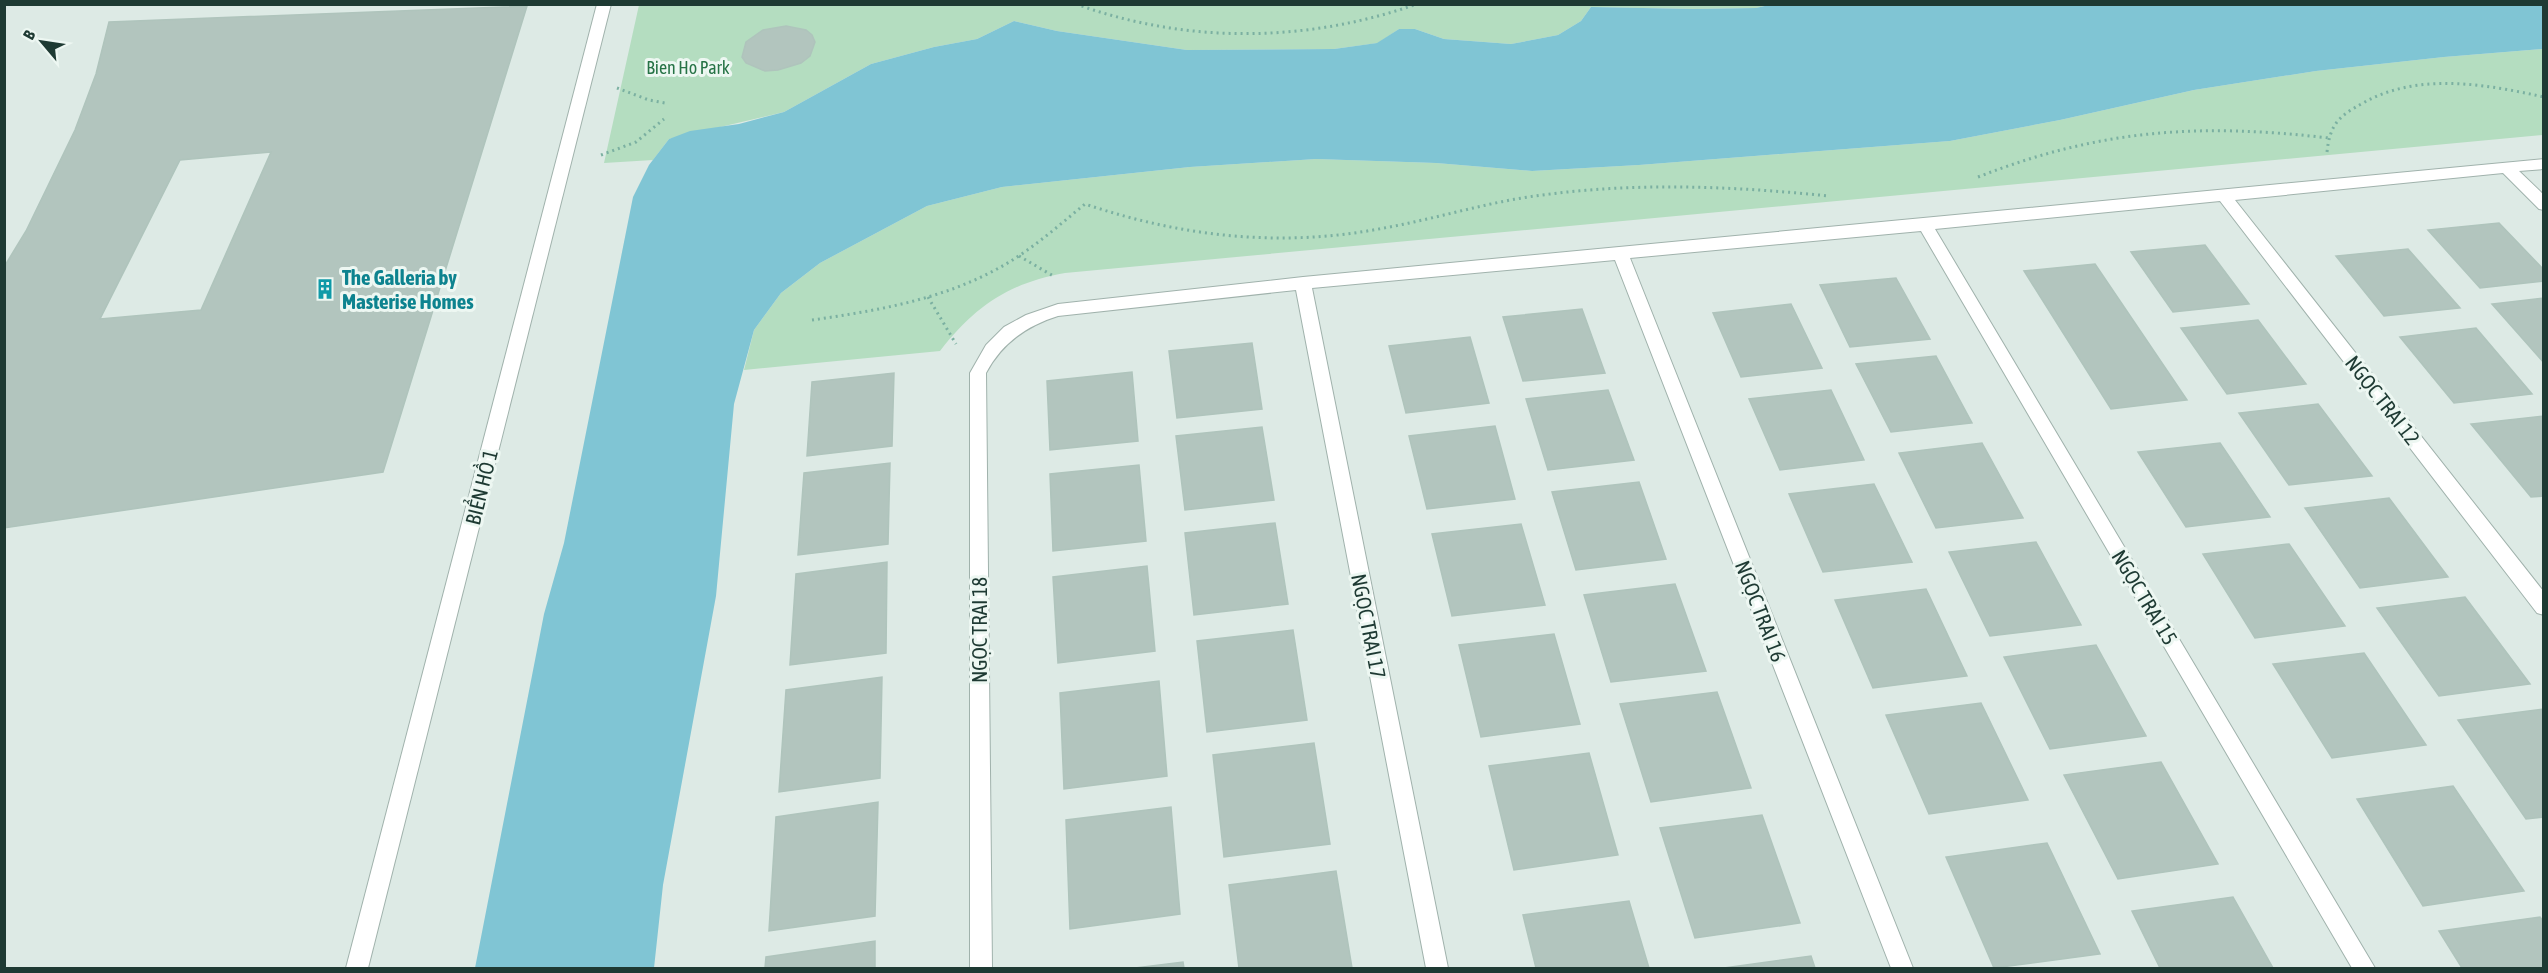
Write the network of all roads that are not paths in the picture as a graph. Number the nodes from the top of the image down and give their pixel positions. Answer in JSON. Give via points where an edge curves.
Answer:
{"nodes":[{"id":1,"x":604,"y":4,"type":"edge"},
{"id":2,"x":2544,"y":164,"type":"edge"},
{"id":3,"x":2506,"y":167,"type":"junction"},
{"id":4,"x":2223,"y":195,"type":"junction"},
{"id":5,"x":2544,"y":205,"type":"edge"},
{"id":6,"x":1925,"y":225,"type":"junction"},
{"id":7,"x":1620,"y":253,"type":"junction"},
{"id":8,"x":1303,"y":283,"type":"junction"},
{"id":9,"x":2544,"y":607,"type":"edge"},
{"id":10,"x":357,"y":969,"type":"edge"},
{"id":11,"x":981,"y":969,"type":"edge"},
{"id":12,"x":1437,"y":969,"type":"edge"},
{"id":13,"x":1902,"y":969,"type":"edge"},
{"id":14,"x":2364,"y":969,"type":"edge"}],
"edges":[{"from":1,"to":10,"type":"street","name":"BIỂN HỒ 1"},
{"from":2,"to":3,"type":"street","name":"NGỌC TRAI 18"},
{"from":3,"to":4,"type":"street","name":"NGỌC TRAI 18"},
{"from":3,"to":5,"type":"street"},
{"from":4,"to":6,"type":"street","name":"NGỌC TRAI 18"},
{"from":4,"to":9,"type":"street","name":"NGỌC TRAI 12"},
{"from":6,"to":7,"type":"street","name":"NGỌC TRAI 18"},
{"from":6,"to":14,"type":"street","name":"NGỌC TRAI 15"},
{"from":7,"to":8,"type":"street","name":"NGỌC TRAI 18"},
{"from":7,"to":13,"type":"street","name":"NGỌC TRAI 16"},
{"from":8,"to":11,"type":"street","name":"NGỌC TRAI 18","via":[[1058,310],[1034,317],[1005,335],[986,355],[978,373]]},
{"from":8,"to":12,"type":"street","name":"NGỌC TRAI 17"}]}
